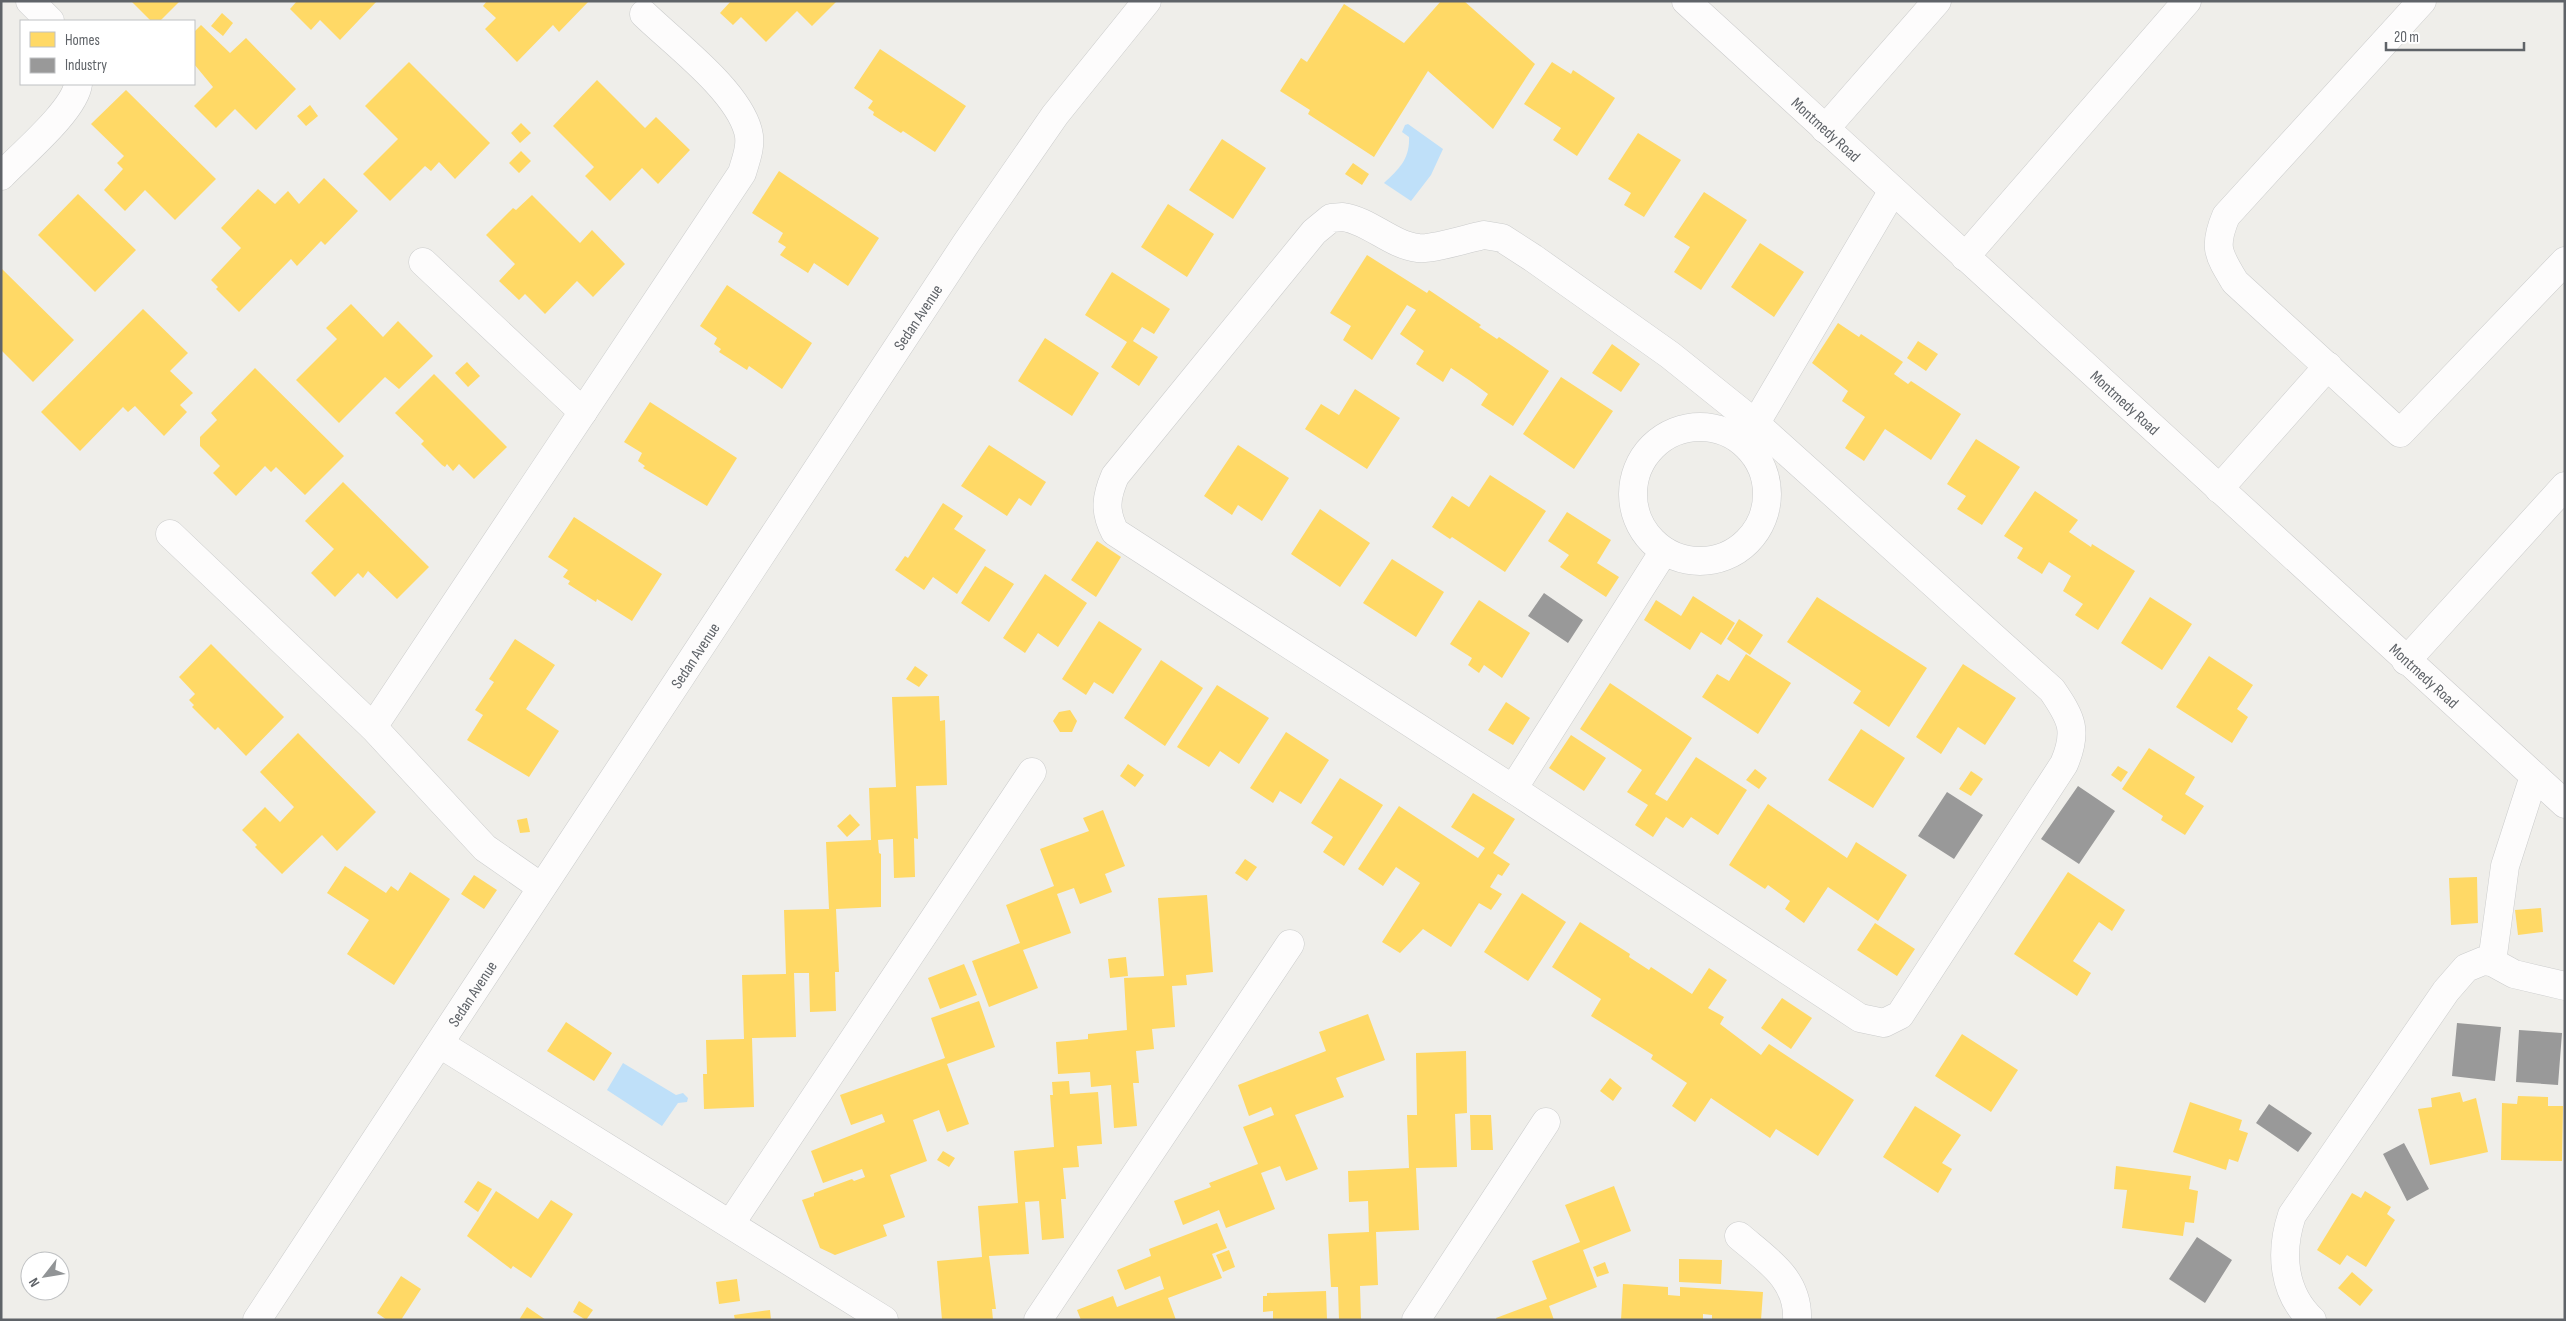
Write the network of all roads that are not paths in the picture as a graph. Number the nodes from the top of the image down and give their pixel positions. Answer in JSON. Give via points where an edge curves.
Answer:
{"nodes":[{"id":1,"x":30,"y":1,"type":"edge"},
{"id":2,"x":1147,"y":1,"type":"edge"},
{"id":3,"x":1686,"y":1,"type":"edge"},
{"id":4,"x":1937,"y":1,"type":"edge"},
{"id":5,"x":2187,"y":1,"type":"edge"},
{"id":6,"x":2422,"y":1,"type":"edge"},
{"id":7,"x":644,"y":14,"type":"dead end"},
{"id":8,"x":49,"y":20,"type":"edge"},
{"id":9,"x":78,"y":85,"type":"edge"},
{"id":10,"x":1825,"y":129,"type":"junction"},
{"id":11,"x":1,"y":176,"type":"edge"},
{"id":12,"x":1892,"y":192,"type":"junction"},
{"id":13,"x":1965,"y":257,"type":"junction"},
{"id":14,"x":2565,"y":261,"type":"edge"},
{"id":15,"x":423,"y":262,"type":"dead end"},
{"id":16,"x":2328,"y":366,"type":"junction"},
{"id":17,"x":583,"y":412,"type":"junction"},
{"id":18,"x":1750,"y":434,"type":"junction"},
{"id":19,"x":2565,"y":486,"type":"edge"},
{"id":20,"x":2219,"y":489,"type":"junction"},
{"id":21,"x":170,"y":534,"type":"dead end"},
{"id":22,"x":1664,"y":551,"type":"junction"},
{"id":23,"x":2406,"y":660,"type":"junction"},
{"id":24,"x":373,"y":728,"type":"junction"},
{"id":25,"x":1032,"y":772,"type":"dead end"},
{"id":26,"x":2534,"y":776,"type":"junction"},
{"id":27,"x":1513,"y":789,"type":"junction"},
{"id":28,"x":2565,"y":804,"type":"edge"},
{"id":29,"x":540,"y":887,"type":"junction"},
{"id":30,"x":1290,"y":944,"type":"dead end"},
{"id":31,"x":2492,"y":962,"type":"junction"},
{"id":32,"x":2565,"y":986,"type":"edge"},
{"id":33,"x":440,"y":1044,"type":"junction"},
{"id":34,"x":1546,"y":1122,"type":"dead end"},
{"id":35,"x":731,"y":1223,"type":"junction"},
{"id":36,"x":1739,"y":1236,"type":"dead end"},
{"id":37,"x":257,"y":1320,"type":"edge"},
{"id":38,"x":884,"y":1320,"type":"edge"},
{"id":39,"x":1038,"y":1320,"type":"edge"},
{"id":40,"x":1416,"y":1320,"type":"edge"},
{"id":41,"x":1797,"y":1320,"type":"edge"},
{"id":42,"x":2312,"y":1320,"type":"edge"}],
"edges":[{"from":1,"to":8,"type":"street"},
{"from":2,"to":29,"type":"street","name":"Sedan Avenue","via":[[1055,114],[967,242]]},
{"from":3,"to":10,"type":"street","name":"Montmedy Road"},
{"from":4,"to":10,"type":"street"},
{"from":5,"to":13,"type":"street"},
{"from":6,"to":16,"type":"street","via":[[2226,216],[2218,234],[2220,256],[2235,282]]},
{"from":7,"to":17,"type":"street","via":[[728,94],[748,132],[749,151],[742,173]]},
{"from":9,"to":11,"type":"street","via":[[66,110]]},
{"from":10,"to":12,"type":"street","name":"Montmedy Road"},
{"from":12,"to":13,"type":"street","name":"Montmedy Road"},
{"from":12,"to":18,"type":"street"},
{"from":13,"to":20,"type":"street","name":"Montmedy Road"},
{"from":14,"to":16,"type":"street","via":[[2400,433]]},
{"from":15,"to":17,"type":"street"},
{"from":16,"to":20,"type":"street"},
{"from":17,"to":24,"type":"street"},
{"from":18,"to":22,"type":"street","via":[[1766,482],[1766,504],[1760,525],[1747,543],[1728,556],[1707,561],[1684,560]]},
{"from":18,"to":22,"type":"street","via":[[1689,428],[1661,438],[1646,454],[1636,473],[1632,495],[1636,517],[1647,537]]},
{"from":18,"to":27,"type":"street","via":[[2052,690],[2066,710],[2072,730],[2073,743],[2064,764],[1900,1015],[1884,1023],[1860,1018]]},
{"from":18,"to":27,"type":"street","via":[[1670,355],[1502,238],[1484,235],[1421,249],[1408,246],[1354,219],[1331,218],[1314,232],[1115,476],[1106,506],[1115,532]]},
{"from":19,"to":23,"type":"street"},
{"from":20,"to":23,"type":"street","name":"Montmedy Road"},
{"from":21,"to":24,"type":"street"},
{"from":22,"to":27,"type":"street"},
{"from":23,"to":26,"type":"street","name":"Montmedy Road"},
{"from":24,"to":29,"type":"street","via":[[485,848]]},
{"from":25,"to":35,"type":"street"},
{"from":26,"to":28,"type":"street","name":"Montmedy Road"},
{"from":26,"to":31,"type":"street","via":[[2505,866]]},
{"from":29,"to":33,"type":"street","name":"Sedan Avenue"},
{"from":30,"to":39,"type":"street"},
{"from":31,"to":32,"type":"street","via":[[2514,974]]},
{"from":31,"to":42,"type":"street","via":[[2474,963],[2466,968],[2446,991],[2292,1215],[2284,1244],[2285,1268],[2303,1312]]},
{"from":33,"to":35,"type":"street"},
{"from":33,"to":37,"type":"street","name":"Sedan Avenue"},
{"from":34,"to":40,"type":"street"},
{"from":35,"to":38,"type":"street"},
{"from":36,"to":41,"type":"street","via":[[1775,1266],[1789,1284],[1798,1302]]}]}
